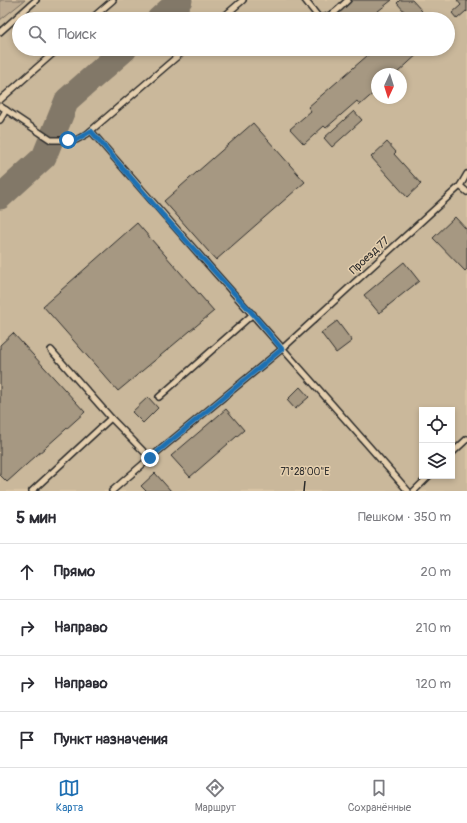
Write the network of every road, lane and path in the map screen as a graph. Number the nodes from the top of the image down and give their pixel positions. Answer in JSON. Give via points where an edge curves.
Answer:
{"nodes":[{"id":1,"x":36,"y":0,"type":"edge"},
{"id":2,"x":113,"y":0,"type":"edge"},
{"id":3,"x":243,"y":0,"type":"edge"},
{"id":4,"x":305,"y":0,"type":"edge"},
{"id":5,"x":348,"y":0,"type":"edge"},
{"id":6,"x":22,"y":12,"type":"edge"},
{"id":7,"x":99,"y":12,"type":"edge"},
{"id":8,"x":229,"y":12,"type":"edge"},
{"id":9,"x":315,"y":12,"type":"edge"},
{"id":10,"x":334,"y":12,"type":"edge"},
{"id":11,"x":12,"y":21,"type":"edge"},
{"id":12,"x":0,"y":32,"type":"edge"},
{"id":13,"x":50,"y":56,"type":"edge"},
{"id":14,"x":178,"y":56,"type":"edge"},
{"id":15,"x":0,"y":100,"type":"edge"},
{"id":16,"x":0,"y":106,"type":"edge"},
{"id":17,"x":6,"y":110,"type":"junction"},
{"id":18,"x":0,"y":120,"type":"edge"},
{"id":19,"x":91,"y":131,"type":"junction"},
{"id":20,"x":467,"y":174,"type":"edge"},
{"id":21,"x":460,"y":186,"type":"junction"},
{"id":22,"x":467,"y":192,"type":"edge"},
{"id":23,"x":253,"y":314,"type":"junction"},
{"id":24,"x":282,"y":349,"type":"junction"},
{"id":25,"x":51,"y":350,"type":"dead end"},
{"id":26,"x":159,"y":397,"type":"dead end"},
{"id":27,"x":111,"y":418,"type":"junction"},
{"id":28,"x":467,"y":439,"type":"edge"},
{"id":29,"x":455,"y":450,"type":"edge"},
{"id":30,"x":150,"y":458,"type":"junction"},
{"id":31,"x":426,"y":479,"type":"edge"},
{"id":32,"x":32,"y":491,"type":"edge"},
{"id":33,"x":112,"y":491,"type":"edge"},
{"id":34,"x":408,"y":491,"type":"edge"},
{"id":35,"x":414,"y":491,"type":"edge"}],
"edges":[{"from":1,"to":6,"type":"lane"},
{"from":2,"to":7,"type":"lane"},
{"from":3,"to":8,"type":"lane"},
{"from":4,"to":9,"type":"lane"},
{"from":5,"to":10,"type":"lane"},
{"from":11,"to":12,"type":"lane"},
{"from":13,"to":15,"type":"lane"},
{"from":14,"to":19,"type":"lane"},
{"from":16,"to":17,"type":"lane"},
{"from":17,"to":18,"type":"lane"},
{"from":17,"to":19,"type":"lane","via":[[51,140],[76,140]]},
{"from":19,"to":23,"type":"lane"},
{"from":20,"to":21,"type":"lane","name":"Проезд 77"},
{"from":21,"to":22,"type":"lane"},
{"from":21,"to":24,"type":"lane","name":"Проезд 77"},
{"from":23,"to":24,"type":"lane"},
{"from":23,"to":26,"type":"lane"},
{"from":24,"to":30,"type":"lane","name":"Проезд 77"},
{"from":24,"to":34,"type":"lane"},
{"from":25,"to":27,"type":"lane"},
{"from":27,"to":30,"type":"lane"},
{"from":27,"to":32,"type":"lane"},
{"from":28,"to":29,"type":"lane"},
{"from":30,"to":33,"type":"lane","name":"Проезд 77"},
{"from":31,"to":35,"type":"lane"}]}
